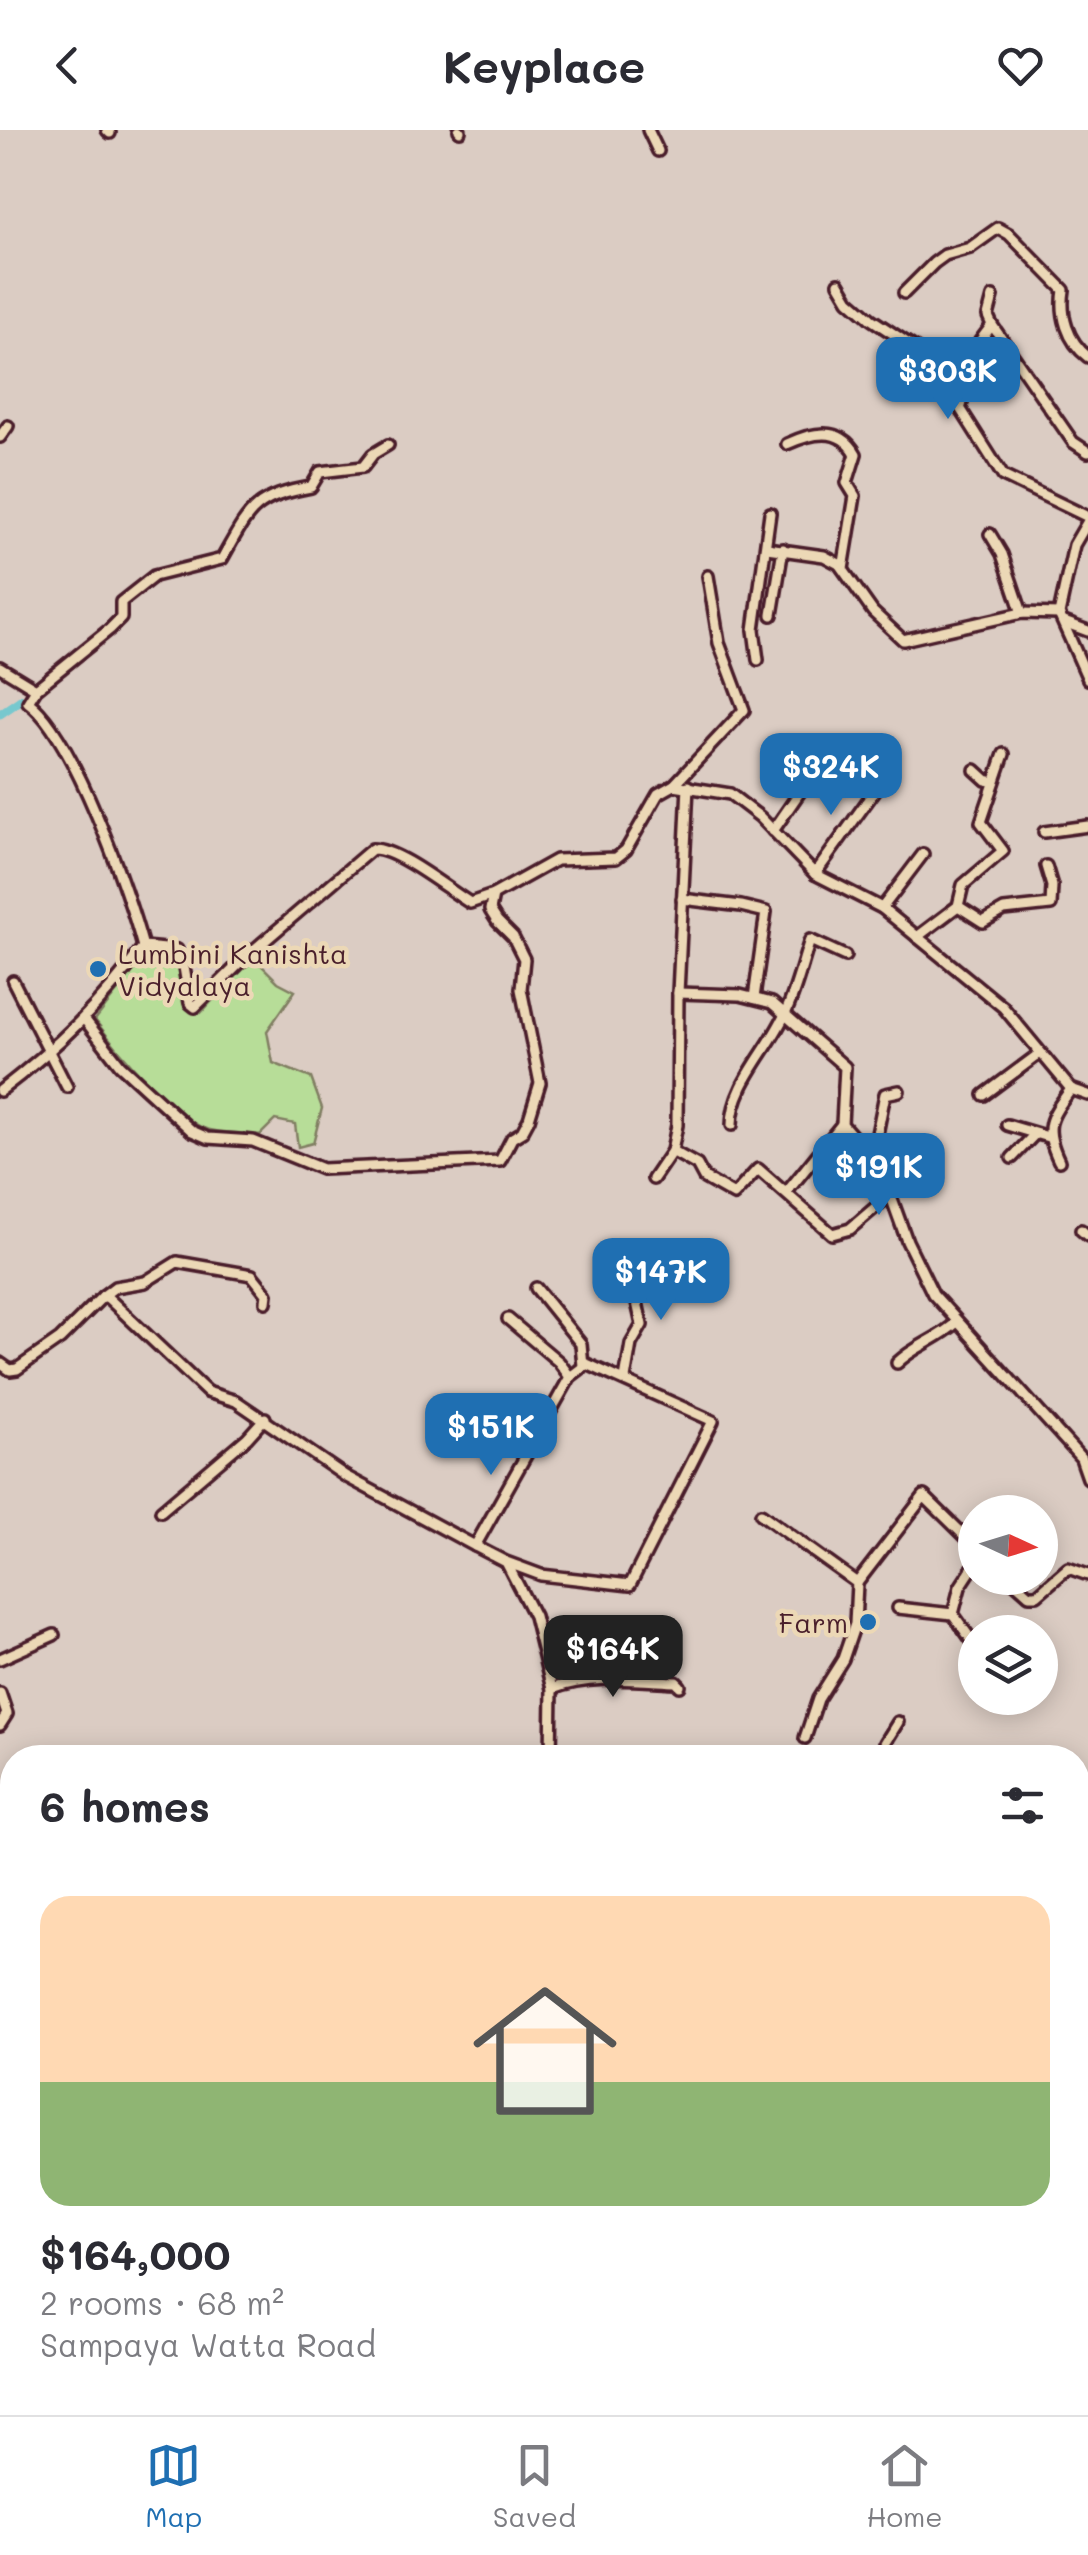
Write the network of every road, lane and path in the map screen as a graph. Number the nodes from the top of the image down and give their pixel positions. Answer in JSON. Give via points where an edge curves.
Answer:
{"nodes":[{"id":1,"x":648,"y":130,"type":"edge"},
{"id":2,"x":658,"y":151,"type":"dead end"},
{"id":3,"x":839,"y":284,"type":"dead end"},
{"id":4,"x":904,"y":293,"type":"dead end"},
{"id":5,"x":994,"y":297,"type":"dead end"},
{"id":6,"x":992,"y":324,"type":"junction"},
{"id":7,"x":1088,"y":357,"type":"edge"},
{"id":8,"x":960,"y":406,"type":"junction"},
{"id":9,"x":8,"y":426,"type":"dead end"},
{"id":10,"x":0,"y":437,"type":"edge"},
{"id":11,"x":786,"y":444,"type":"dead end"},
{"id":12,"x":388,"y":446,"type":"dead end"},
{"id":13,"x":1088,"y":452,"type":"edge"},
{"id":14,"x":770,"y":513,"type":"dead end"},
{"id":15,"x":1088,"y":519,"type":"edge"},
{"id":16,"x":990,"y":534,"type":"dead end"},
{"id":17,"x":767,"y":548,"type":"junction"},
{"id":18,"x":783,"y":549,"type":"junction"},
{"id":19,"x":843,"y":569,"type":"junction"},
{"id":20,"x":708,"y":576,"type":"dead end"},
{"id":21,"x":1022,"y":613,"type":"junction"},
{"id":22,"x":772,"y":615,"type":"dead end"},
{"id":23,"x":1061,"y":618,"type":"junction"},
{"id":24,"x":1088,"y":631,"type":"edge"},
{"id":25,"x":758,"y":660,"type":"dead end"},
{"id":26,"x":0,"y":667,"type":"edge"},
{"id":27,"x":1088,"y":679,"type":"edge"},
{"id":28,"x":36,"y":690,"type":"junction"},
{"id":29,"x":1004,"y":754,"type":"dead end"},
{"id":30,"x":817,"y":767,"type":"dead end"},
{"id":31,"x":976,"y":770,"type":"dead end"},
{"id":32,"x":994,"y":782,"type":"junction"},
{"id":33,"x":674,"y":785,"type":"junction"},
{"id":34,"x":879,"y":785,"type":"dead end"},
{"id":35,"x":688,"y":786,"type":"junction"},
{"id":36,"x":1088,"y":826,"type":"edge"},
{"id":37,"x":774,"y":832,"type":"junction"},
{"id":38,"x":1044,"y":832,"type":"dead end"},
{"id":39,"x":923,"y":854,"type":"dead end"},
{"id":40,"x":1046,"y":866,"type":"dead end"},
{"id":41,"x":815,"y":874,"type":"junction"},
{"id":42,"x":493,"y":895,"type":"junction"},
{"id":43,"x":682,"y":899,"type":"junction"},
{"id":44,"x":958,"y":906,"type":"junction"},
{"id":45,"x":882,"y":908,"type":"junction"},
{"id":46,"x":917,"y":937,"type":"junction"},
{"id":47,"x":143,"y":947,"type":"junction"},
{"id":48,"x":845,"y":956,"type":"dead end"},
{"id":49,"x":13,"y":982,"type":"dead end"},
{"id":50,"x":678,"y":994,"type":"junction"},
{"id":51,"x":754,"y":998,"type":"junction"},
{"id":52,"x":785,"y":1014,"type":"junction"},
{"id":53,"x":85,"y":1020,"type":"junction"},
{"id":54,"x":48,"y":1054,"type":"junction"},
{"id":55,"x":1038,"y":1054,"type":"junction"},
{"id":56,"x":67,"y":1086,"type":"dead end"},
{"id":57,"x":1070,"y":1089,"type":"junction"},
{"id":58,"x":0,"y":1091,"type":"edge"},
{"id":59,"x":899,"y":1091,"type":"dead end"},
{"id":60,"x":984,"y":1095,"type":"dead end"},
{"id":61,"x":1088,"y":1095,"type":"edge"},
{"id":62,"x":842,"y":1124,"type":"junction"},
{"id":63,"x":1008,"y":1124,"type":"dead end"},
{"id":64,"x":732,"y":1125,"type":"dead end"},
{"id":65,"x":1036,"y":1134,"type":"junction"},
{"id":66,"x":1048,"y":1137,"type":"junction"},
{"id":67,"x":672,"y":1151,"type":"junction"},
{"id":68,"x":1012,"y":1158,"type":"dead end"},
{"id":69,"x":872,"y":1159,"type":"junction"},
{"id":70,"x":1059,"y":1161,"type":"dead end"},
{"id":71,"x":654,"y":1180,"type":"dead end"},
{"id":72,"x":786,"y":1193,"type":"junction"},
{"id":73,"x":891,"y":1194,"type":"junction"},
{"id":74,"x":648,"y":1252,"type":"dead end"},
{"id":75,"x":536,"y":1288,"type":"dead end"},
{"id":76,"x":104,"y":1296,"type":"junction"},
{"id":77,"x":266,"y":1302,"type":"dead end"},
{"id":78,"x":508,"y":1320,"type":"dead end"},
{"id":79,"x":957,"y":1322,"type":"junction"},
{"id":80,"x":0,"y":1363,"type":"edge"},
{"id":81,"x":896,"y":1363,"type":"dead end"},
{"id":82,"x":583,"y":1366,"type":"junction"},
{"id":83,"x":570,"y":1377,"type":"junction"},
{"id":84,"x":625,"y":1379,"type":"junction"},
{"id":85,"x":265,"y":1418,"type":"junction"},
{"id":86,"x":1088,"y":1478,"type":"edge"},
{"id":87,"x":162,"y":1511,"type":"dead end"},
{"id":88,"x":760,"y":1514,"type":"dead end"},
{"id":89,"x":958,"y":1529,"type":"edge"},
{"id":90,"x":475,"y":1546,"type":"junction"},
{"id":91,"x":506,"y":1562,"type":"junction"},
{"id":92,"x":1088,"y":1575,"type":"edge"},
{"id":93,"x":1058,"y":1576,"type":"edge"},
{"id":94,"x":857,"y":1583,"type":"junction"},
{"id":95,"x":958,"y":1594,"type":"edge"},
{"id":96,"x":898,"y":1608,"type":"dead end"},
{"id":97,"x":952,"y":1614,"type":"junction"},
{"id":98,"x":958,"y":1622,"type":"edge"},
{"id":99,"x":54,"y":1635,"type":"dead end"},
{"id":100,"x":0,"y":1660,"type":"edge"},
{"id":101,"x":680,"y":1686,"type":"dead end"},
{"id":102,"x":552,"y":1689,"type":"junction"},
{"id":103,"x":0,"y":1693,"type":"edge"},
{"id":104,"x":898,"y":1722,"type":"dead end"},
{"id":105,"x":0,"y":1725,"type":"edge"},
{"id":106,"x":804,"y":1738,"type":"dead end"},
{"id":107,"x":551,"y":1745,"type":"edge"},
{"id":108,"x":885,"y":1745,"type":"edge"}],
"edges":[{"from":1,"to":2,"type":"street"},
{"from":3,"to":8,"type":"street","via":[[871,319],[927,356]]},
{"from":4,"to":7,"type":"street","via":[[934,262],[998,228],[1064,290],[1061,310],[1076,348]]},
{"from":5,"to":6,"type":"street"},
{"from":6,"to":8,"type":"street"},
{"from":6,"to":13,"type":"street","via":[[1073,442]]},
{"from":8,"to":15,"type":"street","via":[[1002,476]]},
{"from":9,"to":10,"type":"street"},
{"from":11,"to":19,"type":"street","via":[[829,433],[856,454],[847,483],[855,496]]},
{"from":12,"to":28,"type":"street","via":[[364,467],[320,472],[311,487],[280,492],[249,510],[222,559],[154,576],[120,602],[121,618],[110,629]]},
{"from":14,"to":17,"type":"street"},
{"from":15,"to":23,"type":"street","via":[[1074,545]]},
{"from":16,"to":21,"type":"street"},
{"from":17,"to":18,"type":"street"},
{"from":17,"to":25,"type":"street","via":[[754,630]]},
{"from":18,"to":19,"type":"street","via":[[824,556]]},
{"from":18,"to":22,"type":"street"},
{"from":19,"to":21,"type":"street","via":[[903,640]]},
{"from":20,"to":33,"type":"street","via":[[719,643],[744,710]]},
{"from":21,"to":23,"type":"street"},
{"from":23,"to":24,"type":"street"},
{"from":23,"to":27,"type":"street"},
{"from":26,"to":28,"type":"street"},
{"from":28,"to":47,"type":"street","via":[[28,702],[43,712],[64,747],[128,892]]},
{"from":29,"to":32,"type":"street"},
{"from":30,"to":37,"type":"street"},
{"from":31,"to":32,"type":"street"},
{"from":32,"to":44,"type":"street","via":[[981,822],[1003,851],[964,885]]},
{"from":33,"to":35,"type":"street"},
{"from":33,"to":42,"type":"street","via":[[650,803],[616,858],[556,860]]},
{"from":34,"to":41,"type":"street"},
{"from":35,"to":37,"type":"street","via":[[730,794]]},
{"from":35,"to":43,"type":"street"},
{"from":36,"to":38,"type":"street"},
{"from":37,"to":41,"type":"street"},
{"from":39,"to":45,"type":"street"},
{"from":40,"to":44,"type":"street","via":[[1050,905],[1004,910],[983,922]]},
{"from":41,"to":45,"type":"street"},
{"from":42,"to":47,"type":"street","via":[[470,903],[401,859],[372,849],[195,1007],[177,950]]},
{"from":42,"to":53,"type":"street","via":[[490,910],[524,959],[521,990],[540,1083],[529,1119],[500,1161],[322,1169],[253,1141],[208,1138],[120,1066]]},
{"from":43,"to":50,"type":"street"},
{"from":43,"to":51,"type":"street","via":[[766,912]]},
{"from":44,"to":46,"type":"street"},
{"from":45,"to":46,"type":"street"},
{"from":46,"to":55,"type":"street","via":[[1004,1008]]},
{"from":47,"to":53,"type":"street"},
{"from":48,"to":52,"type":"street","via":[[810,940]]},
{"from":49,"to":54,"type":"street"},
{"from":50,"to":51,"type":"street"},
{"from":50,"to":67,"type":"street","via":[[678,1125]]},
{"from":51,"to":52,"type":"street"},
{"from":52,"to":62,"type":"street","via":[[845,1067]]},
{"from":52,"to":64,"type":"street","via":[[743,1086]]},
{"from":53,"to":54,"type":"street"},
{"from":54,"to":56,"type":"street"},
{"from":54,"to":58,"type":"street"},
{"from":55,"to":57,"type":"street"},
{"from":55,"to":60,"type":"street"},
{"from":57,"to":61,"type":"street"},
{"from":57,"to":66,"type":"street"},
{"from":59,"to":69,"type":"street","via":[[885,1094]]},
{"from":62,"to":69,"type":"street"},
{"from":62,"to":72,"type":"street"},
{"from":63,"to":65,"type":"street"},
{"from":65,"to":66,"type":"street"},
{"from":65,"to":68,"type":"street"},
{"from":66,"to":70,"type":"street"},
{"from":67,"to":71,"type":"street"},
{"from":67,"to":72,"type":"street","via":[[734,1195],[758,1169]]},
{"from":69,"to":73,"type":"street"},
{"from":72,"to":73,"type":"street","via":[[832,1234],[850,1229]]},
{"from":73,"to":79,"type":"street","via":[[934,1294]]},
{"from":74,"to":84,"type":"street","via":[[634,1293],[642,1325]]},
{"from":75,"to":82,"type":"street","via":[[581,1344]]},
{"from":76,"to":77,"type":"street","via":[[177,1262],[252,1275]]},
{"from":76,"to":80,"type":"street","via":[[17,1369]]},
{"from":76,"to":85,"type":"street","via":[[206,1392]]},
{"from":78,"to":83,"type":"street"},
{"from":79,"to":81,"type":"street"},
{"from":79,"to":86,"type":"street","via":[[1081,1458]]},
{"from":82,"to":83,"type":"street"},
{"from":82,"to":84,"type":"street"},
{"from":83,"to":90,"type":"street"},
{"from":84,"to":91,"type":"street","via":[[712,1421],[630,1585],[540,1575]]},
{"from":85,"to":87,"type":"street"},
{"from":85,"to":90,"type":"street","via":[[345,1476]]},
{"from":88,"to":94,"type":"street"},
{"from":89,"to":94,"type":"street","via":[[924,1496]]},
{"from":90,"to":91,"type":"street"},
{"from":91,"to":102,"type":"street","via":[[534,1616]]},
{"from":92,"to":93,"type":"street","via":[[1068,1568]]},
{"from":94,"to":106,"type":"street","via":[[849,1642]]},
{"from":95,"to":97,"type":"street"},
{"from":96,"to":97,"type":"street"},
{"from":97,"to":98,"type":"street"},
{"from":99,"to":100,"type":"street"},
{"from":101,"to":102,"type":"street","via":[[628,1679]]},
{"from":102,"to":107,"type":"street"},
{"from":103,"to":105,"type":"street","via":[[8,1714]]},
{"from":104,"to":108,"type":"street"}]}
